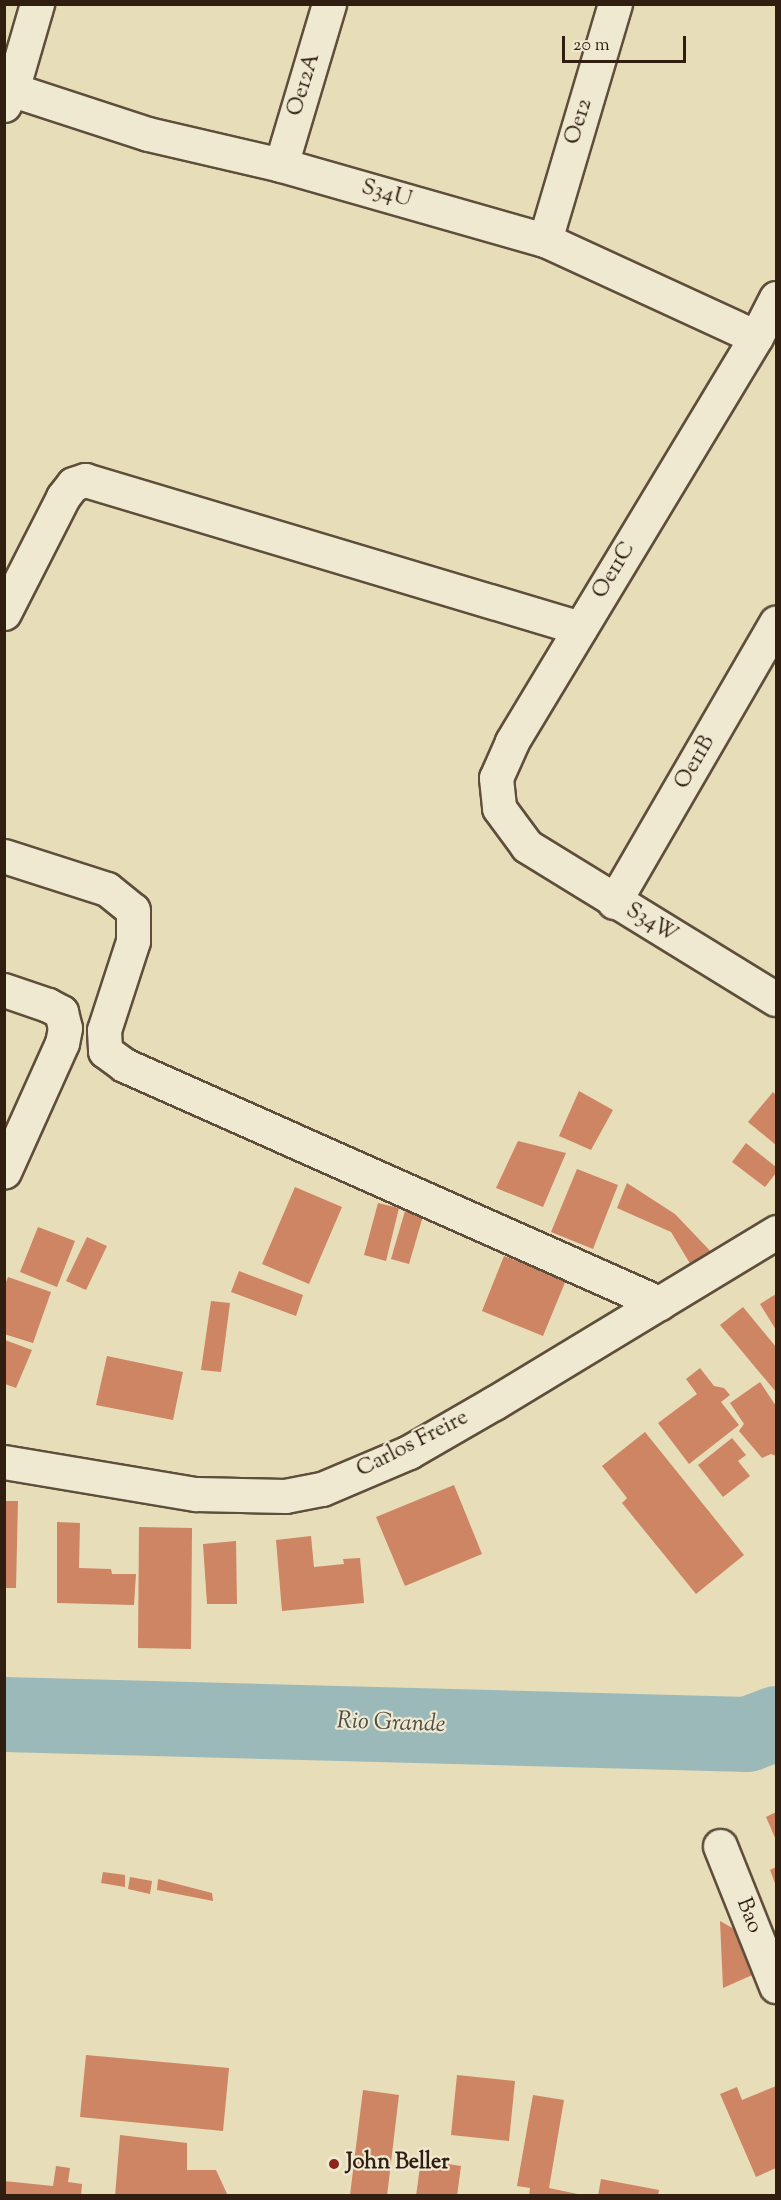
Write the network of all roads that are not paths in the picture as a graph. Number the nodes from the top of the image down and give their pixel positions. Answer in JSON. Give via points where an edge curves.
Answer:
{"nodes":[{"id":1,"x":37,"y":4,"type":"edge"},
{"id":2,"x":329,"y":4,"type":"edge"},
{"id":3,"x":615,"y":4,"type":"edge"},
{"id":4,"x":7,"y":94,"type":"edge"},
{"id":5,"x":281,"y":165,"type":"junction"},
{"id":6,"x":545,"y":240,"type":"junction"},
{"id":7,"x":777,"y":298,"type":"edge"},
{"id":8,"x":756,"y":337,"type":"junction"},
{"id":9,"x":4,"y":613,"type":"edge"},
{"id":10,"x":777,"y":623,"type":"edge"},
{"id":11,"x":580,"y":628,"type":"junction"},
{"id":12,"x":528,"y":846,"type":"joint"},
{"id":13,"x":4,"y":856,"type":"edge"},
{"id":14,"x":614,"y":902,"type":"junction"},
{"id":15,"x":4,"y":990,"type":"edge"},
{"id":16,"x":777,"y":999,"type":"edge"},
{"id":17,"x":4,"y":1172,"type":"edge"},
{"id":18,"x":777,"y":1232,"type":"edge"},
{"id":19,"x":659,"y":1303,"type":"junction"},
{"id":20,"x":4,"y":1461,"type":"edge"},
{"id":21,"x":720,"y":1846,"type":"dead end"},
{"id":22,"x":777,"y":1986,"type":"edge"}],
"edges":[{"from":1,"to":4,"type":"street"},
{"from":2,"to":5,"type":"street","name":"Oe12A"},
{"from":3,"to":6,"type":"street","name":"Oe12"},
{"from":4,"to":5,"type":"street","name":"S34U","via":[[148,134]]},
{"from":5,"to":6,"type":"street","name":"S34U"},
{"from":6,"to":8,"type":"street","name":"S34U"},
{"from":7,"to":8,"type":"street","name":"Oe11C"},
{"from":8,"to":11,"type":"street","name":"Oe11C"},
{"from":9,"to":11,"type":"street","via":[[63,497],[73,484],[85,480]]},
{"from":10,"to":14,"type":"street","name":"Oe11B"},
{"from":11,"to":12,"type":"street","name":"Oe11C","via":[[512,742],[496,778],[499,808]]},
{"from":12,"to":14,"type":"street","name":"S34W"},
{"from":13,"to":19,"type":"street","via":[[107,890],[133,910],[133,940],[104,1030],[105,1051],[124,1065]]},
{"from":14,"to":16,"type":"street","name":"S34W"},
{"from":15,"to":17,"type":"street","via":[[61,1012],[65,1028],[62,1043]]},
{"from":18,"to":19,"type":"street","name":"Carlos Freire"},
{"from":19,"to":20,"type":"street","name":"Carlos Freire","via":[[409,1452],[303,1494],[196,1494]]},
{"from":21,"to":22,"type":"street","name":"Bao"}]}
